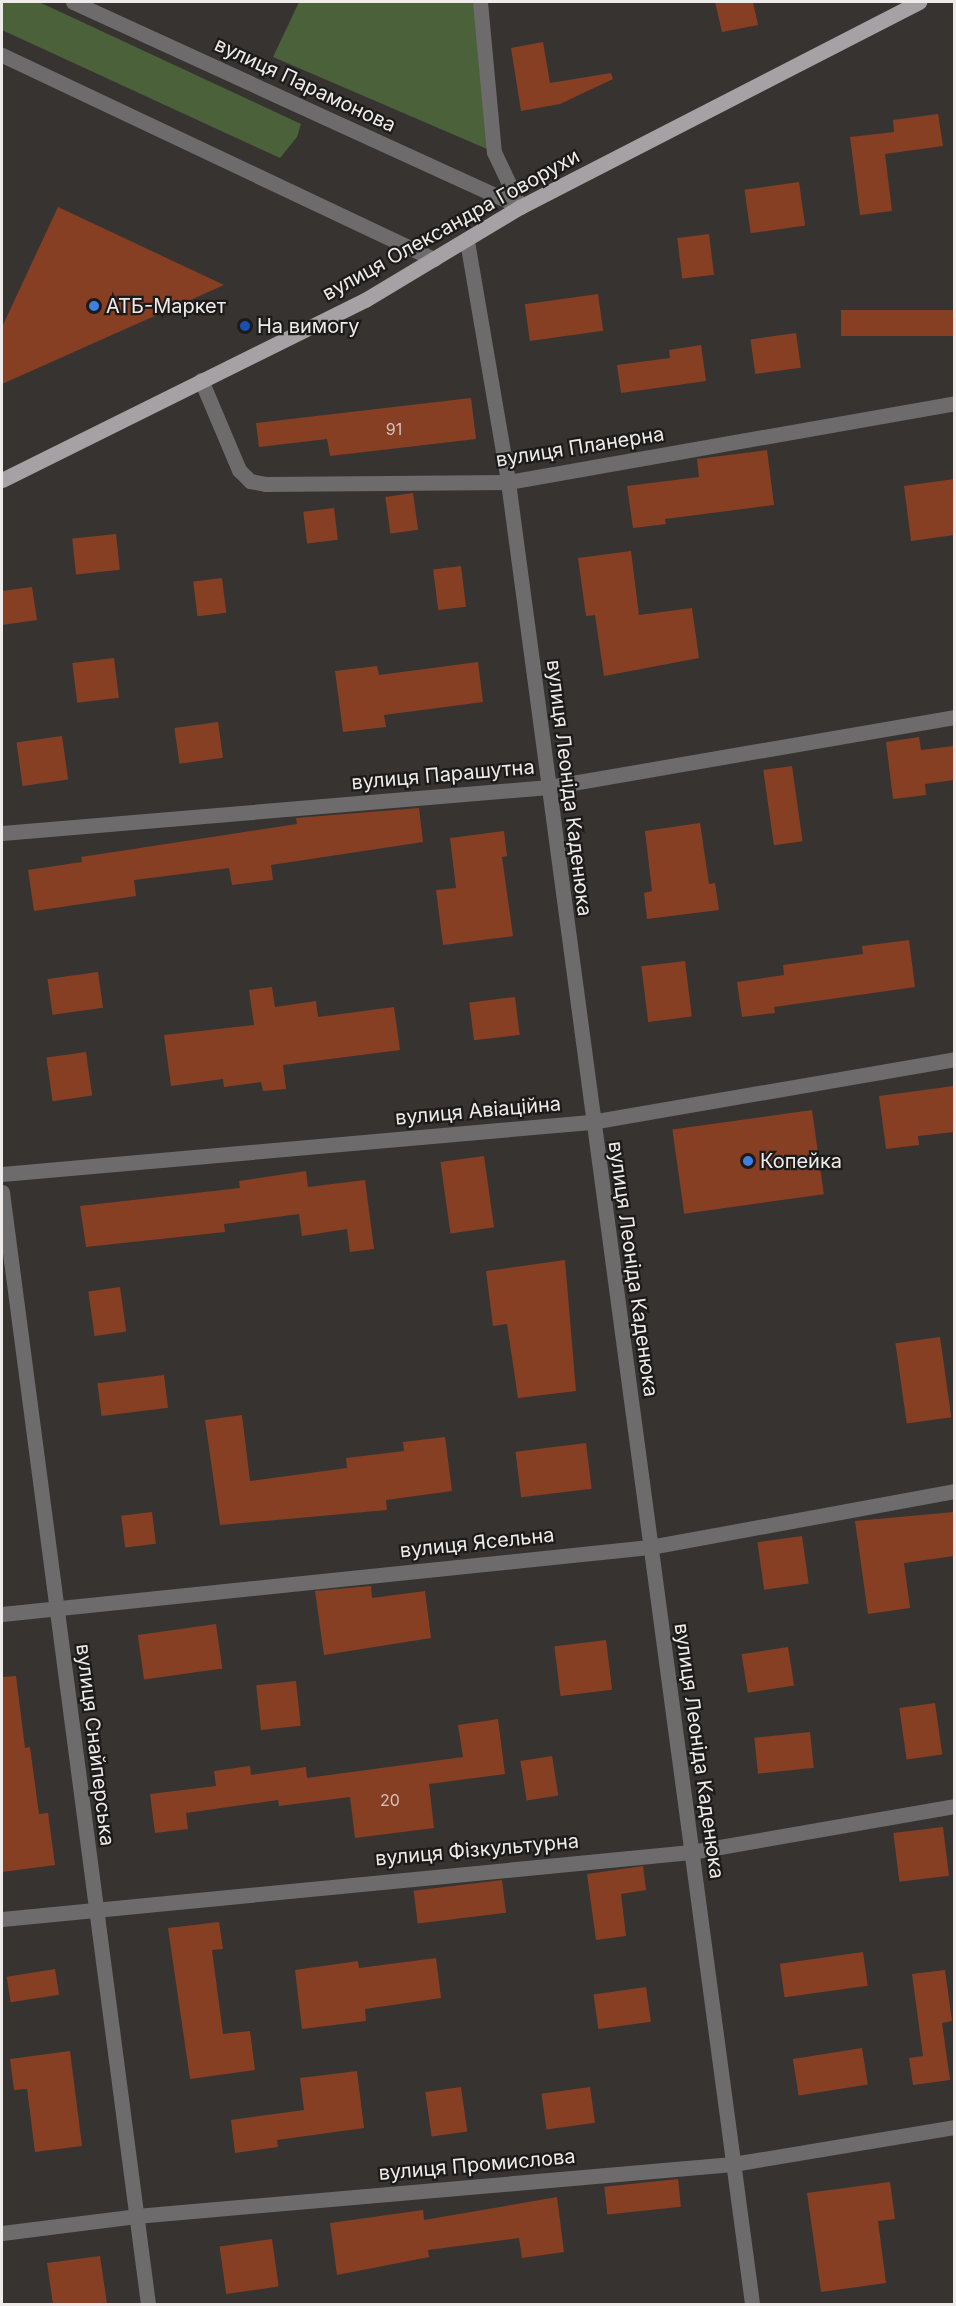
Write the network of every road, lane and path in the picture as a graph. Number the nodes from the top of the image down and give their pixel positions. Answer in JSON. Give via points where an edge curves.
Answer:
{"nodes":[{"id":1,"x":73,"y":2,"type":"edge"},
{"id":2,"x":480,"y":2,"type":"edge"},
{"id":3,"x":918,"y":2,"type":"edge"},
{"id":4,"x":2,"y":55,"type":"edge"},
{"id":5,"x":520,"y":207,"type":"junction"},
{"id":6,"x":467,"y":241,"type":"junction"},
{"id":7,"x":434,"y":259,"type":"junction"},
{"id":8,"x":201,"y":380,"type":"junction"},
{"id":9,"x":954,"y":403,"type":"edge"},
{"id":10,"x":2,"y":480,"type":"edge"},
{"id":11,"x":508,"y":482,"type":"junction"},
{"id":12,"x":954,"y":717,"type":"edge"},
{"id":13,"x":549,"y":787,"type":"junction"},
{"id":14,"x":2,"y":833,"type":"edge"},
{"id":15,"x":954,"y":1059,"type":"edge"},
{"id":16,"x":591,"y":1122,"type":"junction"},
{"id":17,"x":2,"y":1173,"type":"edge"},
{"id":18,"x":2,"y":1192,"type":"edge"},
{"id":19,"x":954,"y":1491,"type":"edge"},
{"id":20,"x":650,"y":1547,"type":"junction"},
{"id":21,"x":56,"y":1606,"type":"junction"},
{"id":22,"x":2,"y":1614,"type":"edge"},
{"id":23,"x":954,"y":1806,"type":"edge"},
{"id":24,"x":691,"y":1852,"type":"junction"},
{"id":25,"x":96,"y":1906,"type":"junction"},
{"id":26,"x":2,"y":1919,"type":"edge"},
{"id":27,"x":954,"y":2127,"type":"edge"},
{"id":28,"x":733,"y":2164,"type":"junction"},
{"id":29,"x":136,"y":2216,"type":"junction"},
{"id":30,"x":2,"y":2233,"type":"edge"},
{"id":31,"x":148,"y":2304,"type":"edge"},
{"id":32,"x":752,"y":2304,"type":"edge"}],
"edges":[{"from":1,"to":5,"type":"street","name":"вулиця Парамонова"},
{"from":2,"to":5,"type":"street","via":[[494,152]]},
{"from":3,"to":5,"type":"main road","name":"вулиця Олександра Говорухи"},
{"from":4,"to":7,"type":"street"},
{"from":5,"to":6,"type":"main road","name":"вулиця Олександра Говорухи"},
{"from":6,"to":7,"type":"main road","name":"вулиця Олександра Говорухи"},
{"from":6,"to":11,"type":"street","name":"вулиця Леоніда Каденюка"},
{"from":7,"to":8,"type":"main road","name":"вулиця Олександра Говорухи","via":[[365,300]]},
{"from":8,"to":10,"type":"main road","name":"вулиця Олександра Говорухи"},
{"from":8,"to":11,"type":"street","name":"вулиця Планерна","via":[[239,470],[250,481]]},
{"from":9,"to":11,"type":"street","name":"вулиця Планерна"},
{"from":11,"to":13,"type":"street","name":"вулиця Леоніда Каденюка"},
{"from":12,"to":13,"type":"street","name":"вулиця Парашутна"},
{"from":13,"to":14,"type":"street","name":"вулиця Парашутна"},
{"from":13,"to":16,"type":"street","name":"вулиця Леоніда Каденюка"},
{"from":15,"to":16,"type":"street","name":"вулиця Авіаційна"},
{"from":16,"to":17,"type":"street","name":"вулиця Авіаційна"},
{"from":16,"to":20,"type":"street","name":"вулиця Леоніда Каденюка"},
{"from":18,"to":21,"type":"street","name":"вулиця Снайперська"},
{"from":19,"to":20,"type":"street","name":"вулиця Ясельна"},
{"from":20,"to":21,"type":"street","name":"вулиця Ясельна"},
{"from":20,"to":24,"type":"street","name":"вулиця Леоніда Каденюка"},
{"from":21,"to":22,"type":"street","name":"вулиця Ясельна"},
{"from":21,"to":25,"type":"street","name":"вулиця Снайперська"},
{"from":23,"to":24,"type":"street","name":"вулиця Фізкультурна"},
{"from":24,"to":25,"type":"street","name":"вулиця Фізкультурна"},
{"from":24,"to":28,"type":"street","name":"вулиця Леоніда Каденюка"},
{"from":25,"to":26,"type":"street","name":"вулиця Фізкультурна"},
{"from":25,"to":29,"type":"street","name":"вулиця Снайперська"},
{"from":27,"to":28,"type":"street","name":"вулиця Промислова"},
{"from":28,"to":29,"type":"street","name":"вулиця Промислова"},
{"from":28,"to":32,"type":"street","name":"вулиця Леоніда Каденюка"},
{"from":29,"to":30,"type":"street","name":"вулиця Промислова"},
{"from":29,"to":31,"type":"street","name":"вулиця Снайперська"}]}
